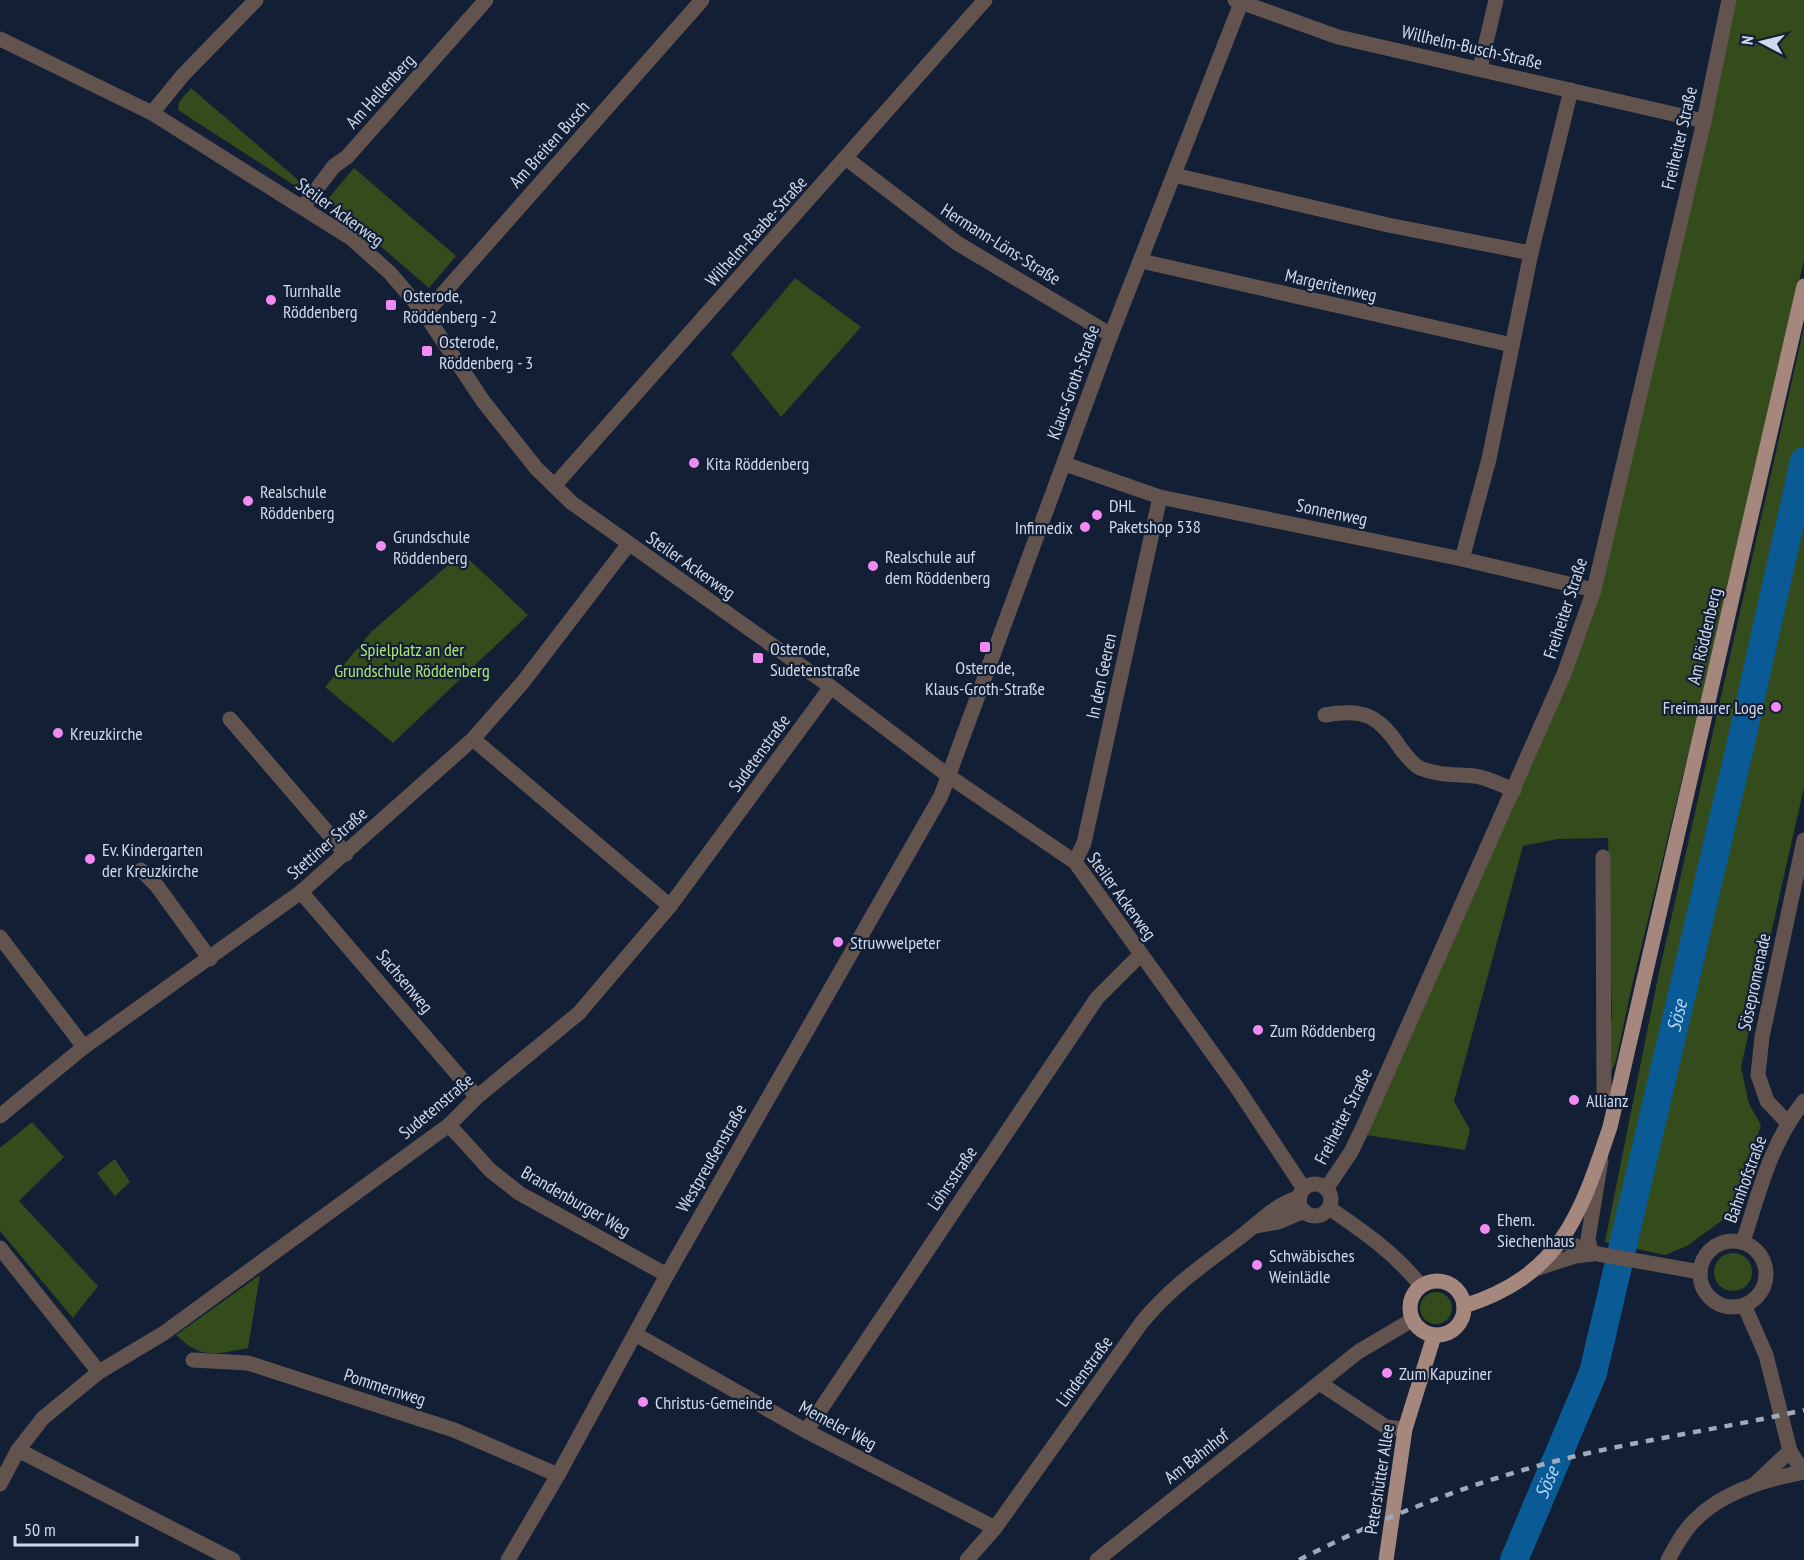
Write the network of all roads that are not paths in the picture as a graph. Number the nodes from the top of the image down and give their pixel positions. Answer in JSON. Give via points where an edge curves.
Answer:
{"nodes":[{"id":1,"x":256,"y":0,"type":"edge"},
{"id":2,"x":486,"y":0,"type":"edge"},
{"id":3,"x":702,"y":0,"type":"edge"},
{"id":4,"x":985,"y":0,"type":"edge"},
{"id":5,"x":1496,"y":0,"type":"edge"},
{"id":6,"x":1730,"y":0,"type":"edge"},
{"id":7,"x":1238,"y":2,"type":"edge"},
{"id":8,"x":0,"y":39,"type":"edge"},
{"id":9,"x":1480,"y":68,"type":"junction"},
{"id":10,"x":1571,"y":90,"type":"junction"},
{"id":11,"x":152,"y":113,"type":"junction"},
{"id":12,"x":1704,"y":121,"type":"junction"},
{"id":13,"x":847,"y":159,"type":"junction"},
{"id":14,"x":1174,"y":175,"type":"junction"},
{"id":15,"x":303,"y":207,"type":"junction"},
{"id":16,"x":1531,"y":253,"type":"junction"},
{"id":17,"x":1141,"y":261,"type":"junction"},
{"id":18,"x":1804,"y":286,"type":"edge"},
{"id":19,"x":425,"y":314,"type":"junction"},
{"id":20,"x":1111,"y":335,"type":"junction"},
{"id":21,"x":1512,"y":345,"type":"junction"},
{"id":22,"x":1065,"y":464,"type":"junction"},
{"id":23,"x":554,"y":486,"type":"junction"},
{"id":24,"x":1160,"y":496,"type":"junction"},
{"id":25,"x":628,"y":545,"type":"junction"},
{"id":26,"x":1462,"y":559,"type":"junction"},
{"id":27,"x":1594,"y":590,"type":"junction"},
{"id":28,"x":831,"y":687,"type":"junction"},
{"id":29,"x":1325,"y":715,"type":"dead end"},
{"id":30,"x":230,"y":719,"type":"dead end"},
{"id":31,"x":473,"y":739,"type":"junction"},
{"id":32,"x":950,"y":777,"type":"junction"},
{"id":33,"x":1514,"y":790,"type":"junction"},
{"id":34,"x":1804,"y":840,"type":"edge"},
{"id":35,"x":346,"y":854,"type":"junction"},
{"id":36,"x":1603,"y":857,"type":"dead end"},
{"id":37,"x":1076,"y":862,"type":"junction"},
{"id":38,"x":141,"y":870,"type":"dead end"},
{"id":39,"x":301,"y":892,"type":"junction"},
{"id":40,"x":670,"y":906,"type":"junction"},
{"id":41,"x":0,"y":937,"type":"edge"},
{"id":42,"x":1140,"y":955,"type":"junction"},
{"id":43,"x":210,"y":959,"type":"junction"},
{"id":44,"x":84,"y":1047,"type":"junction"},
{"id":45,"x":477,"y":1097,"type":"junction"},
{"id":46,"x":1618,"y":1101,"type":"junction"},
{"id":47,"x":1804,"y":1101,"type":"edge"},
{"id":48,"x":0,"y":1116,"type":"edge"},
{"id":49,"x":1788,"y":1123,"type":"junction"},
{"id":50,"x":449,"y":1125,"type":"junction"},
{"id":51,"x":1602,"y":1151,"type":"junction"},
{"id":52,"x":1326,"y":1189,"type":"junction"},
{"id":53,"x":1302,"y":1199,"type":"junction"},
{"id":54,"x":1329,"y":1208,"type":"junction"},
{"id":55,"x":1562,"y":1241,"type":"junction"},
{"id":56,"x":1743,"y":1242,"type":"junction"},
{"id":57,"x":0,"y":1248,"type":"edge"},
{"id":58,"x":1594,"y":1252,"type":"junction"},
{"id":59,"x":1538,"y":1268,"type":"junction"},
{"id":60,"x":1700,"y":1272,"type":"junction"},
{"id":61,"x":667,"y":1275,"type":"junction"},
{"id":62,"x":1421,"y":1286,"type":"junction"},
{"id":63,"x":1744,"y":1305,"type":"junction"},
{"id":64,"x":1464,"y":1306,"type":"junction"},
{"id":65,"x":1412,"y":1320,"type":"junction"},
{"id":66,"x":634,"y":1334,"type":"junction"},
{"id":67,"x":1434,"y":1336,"type":"junction"},
{"id":68,"x":193,"y":1360,"type":"dead end"},
{"id":69,"x":99,"y":1372,"type":"junction"},
{"id":70,"x":1321,"y":1384,"type":"junction"},
{"id":71,"x":1405,"y":1429,"type":"junction"},
{"id":72,"x":806,"y":1431,"type":"junction"},
{"id":73,"x":18,"y":1450,"type":"junction"},
{"id":74,"x":1790,"y":1451,"type":"junction"},
{"id":75,"x":4,"y":1466,"type":"edge"},
{"id":76,"x":1804,"y":1472,"type":"edge"},
{"id":77,"x":558,"y":1476,"type":"junction"},
{"id":78,"x":0,"y":1484,"type":"edge"},
{"id":79,"x":1755,"y":1484,"type":"junction"},
{"id":80,"x":995,"y":1528,"type":"junction"},
{"id":81,"x":233,"y":1560,"type":"edge"},
{"id":82,"x":508,"y":1560,"type":"edge"},
{"id":83,"x":967,"y":1560,"type":"edge"},
{"id":84,"x":1097,"y":1560,"type":"edge"},
{"id":85,"x":1386,"y":1560,"type":"edge"},
{"id":86,"x":1668,"y":1560,"type":"edge"}],
"edges":[{"from":1,"to":11,"type":"street"},
{"from":2,"to":15,"type":"street","name":"Am Hellenberg","via":[[347,157],[334,166]]},
{"from":3,"to":19,"type":"street","name":"Am Breiten Busch"},
{"from":4,"to":13,"type":"street","name":"Wilhelm-Raabe-Straße"},
{"from":5,"to":9,"type":"street"},
{"from":6,"to":12,"type":"street","name":"Freiheiter Straße"},
{"from":7,"to":9,"type":"street","name":"Willhelm-Busch-Straße","via":[[1338,37]]},
{"from":7,"to":14,"type":"street","name":"Klaus-Groth-Straße"},
{"from":8,"to":11,"type":"street","name":"Steiler Ackerweg"},
{"from":9,"to":10,"type":"street","name":"Willhelm-Busch-Straße"},
{"from":10,"to":12,"type":"street","name":"Willhelm-Busch-Straße"},
{"from":10,"to":16,"type":"street"},
{"from":11,"to":15,"type":"street","name":"Steiler Ackerweg"},
{"from":12,"to":27,"type":"street","name":"Freiheiter Straße"},
{"from":13,"to":20,"type":"street","name":"Hermann-Löns-Straße","via":[[957,243]]},
{"from":13,"to":23,"type":"street","name":"Wilhelm-Raabe-Straße"},
{"from":14,"to":16,"type":"street","via":[[1388,225]]},
{"from":14,"to":17,"type":"street","name":"Klaus-Groth-Straße"},
{"from":15,"to":19,"type":"street","name":"Steiler Ackerweg","via":[[351,239],[390,273]]},
{"from":16,"to":21,"type":"street"},
{"from":17,"to":20,"type":"street","name":"Klaus-Groth-Straße"},
{"from":17,"to":21,"type":"street","name":"Margeritenweg"},
{"from":18,"to":46,"type":"main road","name":"Am Röddenberg"},
{"from":19,"to":23,"type":"street","name":"Steiler Ackerweg","via":[[483,401]]},
{"from":20,"to":22,"type":"street","name":"Klaus-Groth-Straße"},
{"from":21,"to":26,"type":"street","via":[[1490,459]]},
{"from":22,"to":24,"type":"street","name":"Sonnenweg"},
{"from":22,"to":32,"type":"street","name":"Klaus-Groth-Straße","via":[[991,654]]},
{"from":23,"to":25,"type":"street","name":"Steiler Ackerweg"},
{"from":24,"to":26,"type":"street","name":"Sonnenweg"},
{"from":24,"to":37,"type":"street","name":"In den Geeren","via":[[1084,843]]},
{"from":25,"to":28,"type":"street","name":"Steiler Ackerweg"},
{"from":25,"to":31,"type":"street","name":"Stettiner Straße","via":[[524,682]]},
{"from":26,"to":27,"type":"street","name":"Sonnenweg"},
{"from":27,"to":33,"type":"street","name":"Freiheiter Straße","via":[[1564,674]]},
{"from":28,"to":32,"type":"street","name":"Steiler Ackerweg"},
{"from":28,"to":40,"type":"street","name":"Sudetenstraße"},
{"from":29,"to":33,"type":"street","via":[[1347,711],[1378,720],[1409,760],[1420,768],[1440,774],[1474,776]]},
{"from":30,"to":35,"type":"street"},
{"from":31,"to":35,"type":"street","name":"Stettiner Straße"},
{"from":31,"to":40,"type":"street"},
{"from":32,"to":37,"type":"street","name":"Steiler Ackerweg"},
{"from":32,"to":61,"type":"street","name":"Westpreußenstraße"},
{"from":33,"to":52,"type":"street","name":"Freiheiter Straße","via":[[1364,1125]]},
{"from":34,"to":49,"type":"street","name":"Sösepromenade","via":[[1762,1037],[1758,1075],[1767,1101]]},
{"from":35,"to":39,"type":"street","name":"Stettiner Straße"},
{"from":36,"to":46,"type":"street","via":[[1604,1095]]},
{"from":37,"to":42,"type":"street","name":"Steiler Ackerweg"},
{"from":38,"to":43,"type":"street"},
{"from":39,"to":43,"type":"street","name":"Stettiner Straße"},
{"from":39,"to":45,"type":"street","name":"Sachsenweg"},
{"from":40,"to":45,"type":"street","name":"Sudetenstraße","via":[[579,1013]]},
{"from":41,"to":44,"type":"street"},
{"from":42,"to":53,"type":"street","name":"Steiler Ackerweg","via":[[1236,1086]]},
{"from":42,"to":72,"type":"street","name":"Löhrsstraße","via":[[1097,998]]},
{"from":43,"to":44,"type":"street","name":"Stettiner Straße"},
{"from":44,"to":48,"type":"street","name":"Stettiner Straße"},
{"from":45,"to":50,"type":"street","name":"Sudetenstraße"},
{"from":46,"to":51,"type":"main road","name":"Am Röddenberg"},
{"from":47,"to":49,"type":"street","name":"Bahnhofstraße"},
{"from":49,"to":56,"type":"street","name":"Bahnhofstraße","via":[[1761,1181]]},
{"from":50,"to":61,"type":"street","name":"Brandenburger Weg","via":[[490,1170],[519,1193]]},
{"from":50,"to":69,"type":"street","name":"Sudetenstraße","via":[[164,1333]]},
{"from":51,"to":55,"type":"main road","name":"Am Röddenberg","via":[[1581,1207]]},
{"from":51,"to":58,"type":"street","via":[[1588,1239]]},
{"from":52,"to":53,"type":"street","via":[[1315,1185]]},
{"from":52,"to":54,"type":"street"},
{"from":53,"to":54,"type":"street","via":[[1317,1216]]},
{"from":53,"to":80,"type":"street","name":"Lindenstraße","via":[[1272,1209],[1164,1297]]},
{"from":54,"to":62,"type":"street","via":[[1376,1241]]},
{"from":55,"to":58,"type":"street"},
{"from":55,"to":59,"type":"main road","name":"Am Röddenberg"},
{"from":56,"to":60,"type":"street","name":"Bahnhofstraße","via":[[1720,1243],[1704,1257]]},
{"from":56,"to":63,"type":"street","name":"Bahnhofstraße","via":[[1759,1252],[1766,1271],[1762,1290]]},
{"from":57,"to":69,"type":"street"},
{"from":58,"to":59,"type":"street"},
{"from":58,"to":60,"type":"street"},
{"from":59,"to":64,"type":"main road","via":[[1509,1287]]},
{"from":60,"to":63,"type":"street","via":[[1705,1291],[1713,1300],[1722,1305]]},
{"from":61,"to":66,"type":"street","name":"Westpreußenstraße"},
{"from":62,"to":64,"type":"main road","via":[[1440,1281],[1451,1285]]},
{"from":62,"to":65,"type":"main road","via":[[1410,1302]]},
{"from":63,"to":74,"type":"street","via":[[1766,1355]]},
{"from":64,"to":67,"type":"main road","via":[[1456,1328]]},
{"from":65,"to":67,"type":"main road","via":[[1421,1331]]},
{"from":65,"to":70,"type":"street","name":"Am Bahnhof","via":[[1358,1352]]},
{"from":66,"to":72,"type":"street","name":"Memeler Weg"},
{"from":66,"to":77,"type":"street","name":"Westpreußenstraße"},
{"from":67,"to":71,"type":"main road","name":"Petershütter Allee"},
{"from":68,"to":77,"type":"street","name":"Pommernweg","via":[[248,1363],[454,1430]]},
{"from":69,"to":73,"type":"street","name":"Sudetenstraße","via":[[43,1418]]},
{"from":70,"to":71,"type":"street","via":[[1386,1427]]},
{"from":70,"to":84,"type":"street","name":"Am Bahnhof"},
{"from":71,"to":85,"type":"main road","name":"Petershütter Allee"},
{"from":72,"to":80,"type":"street","name":"Memeler Weg"},
{"from":73,"to":75,"type":"street","name":"Sudetenstraße"},
{"from":73,"to":81,"type":"street"},
{"from":74,"to":76,"type":"street"},
{"from":74,"to":79,"type":"street"},
{"from":75,"to":78,"type":"street","name":"Sudetenstraße"},
{"from":76,"to":79,"type":"street"},
{"from":77,"to":82,"type":"street","name":"Westpreußenstraße"},
{"from":79,"to":86,"type":"street","via":[[1694,1520]]},
{"from":80,"to":83,"type":"street","name":"Lindenstraße"}]}
